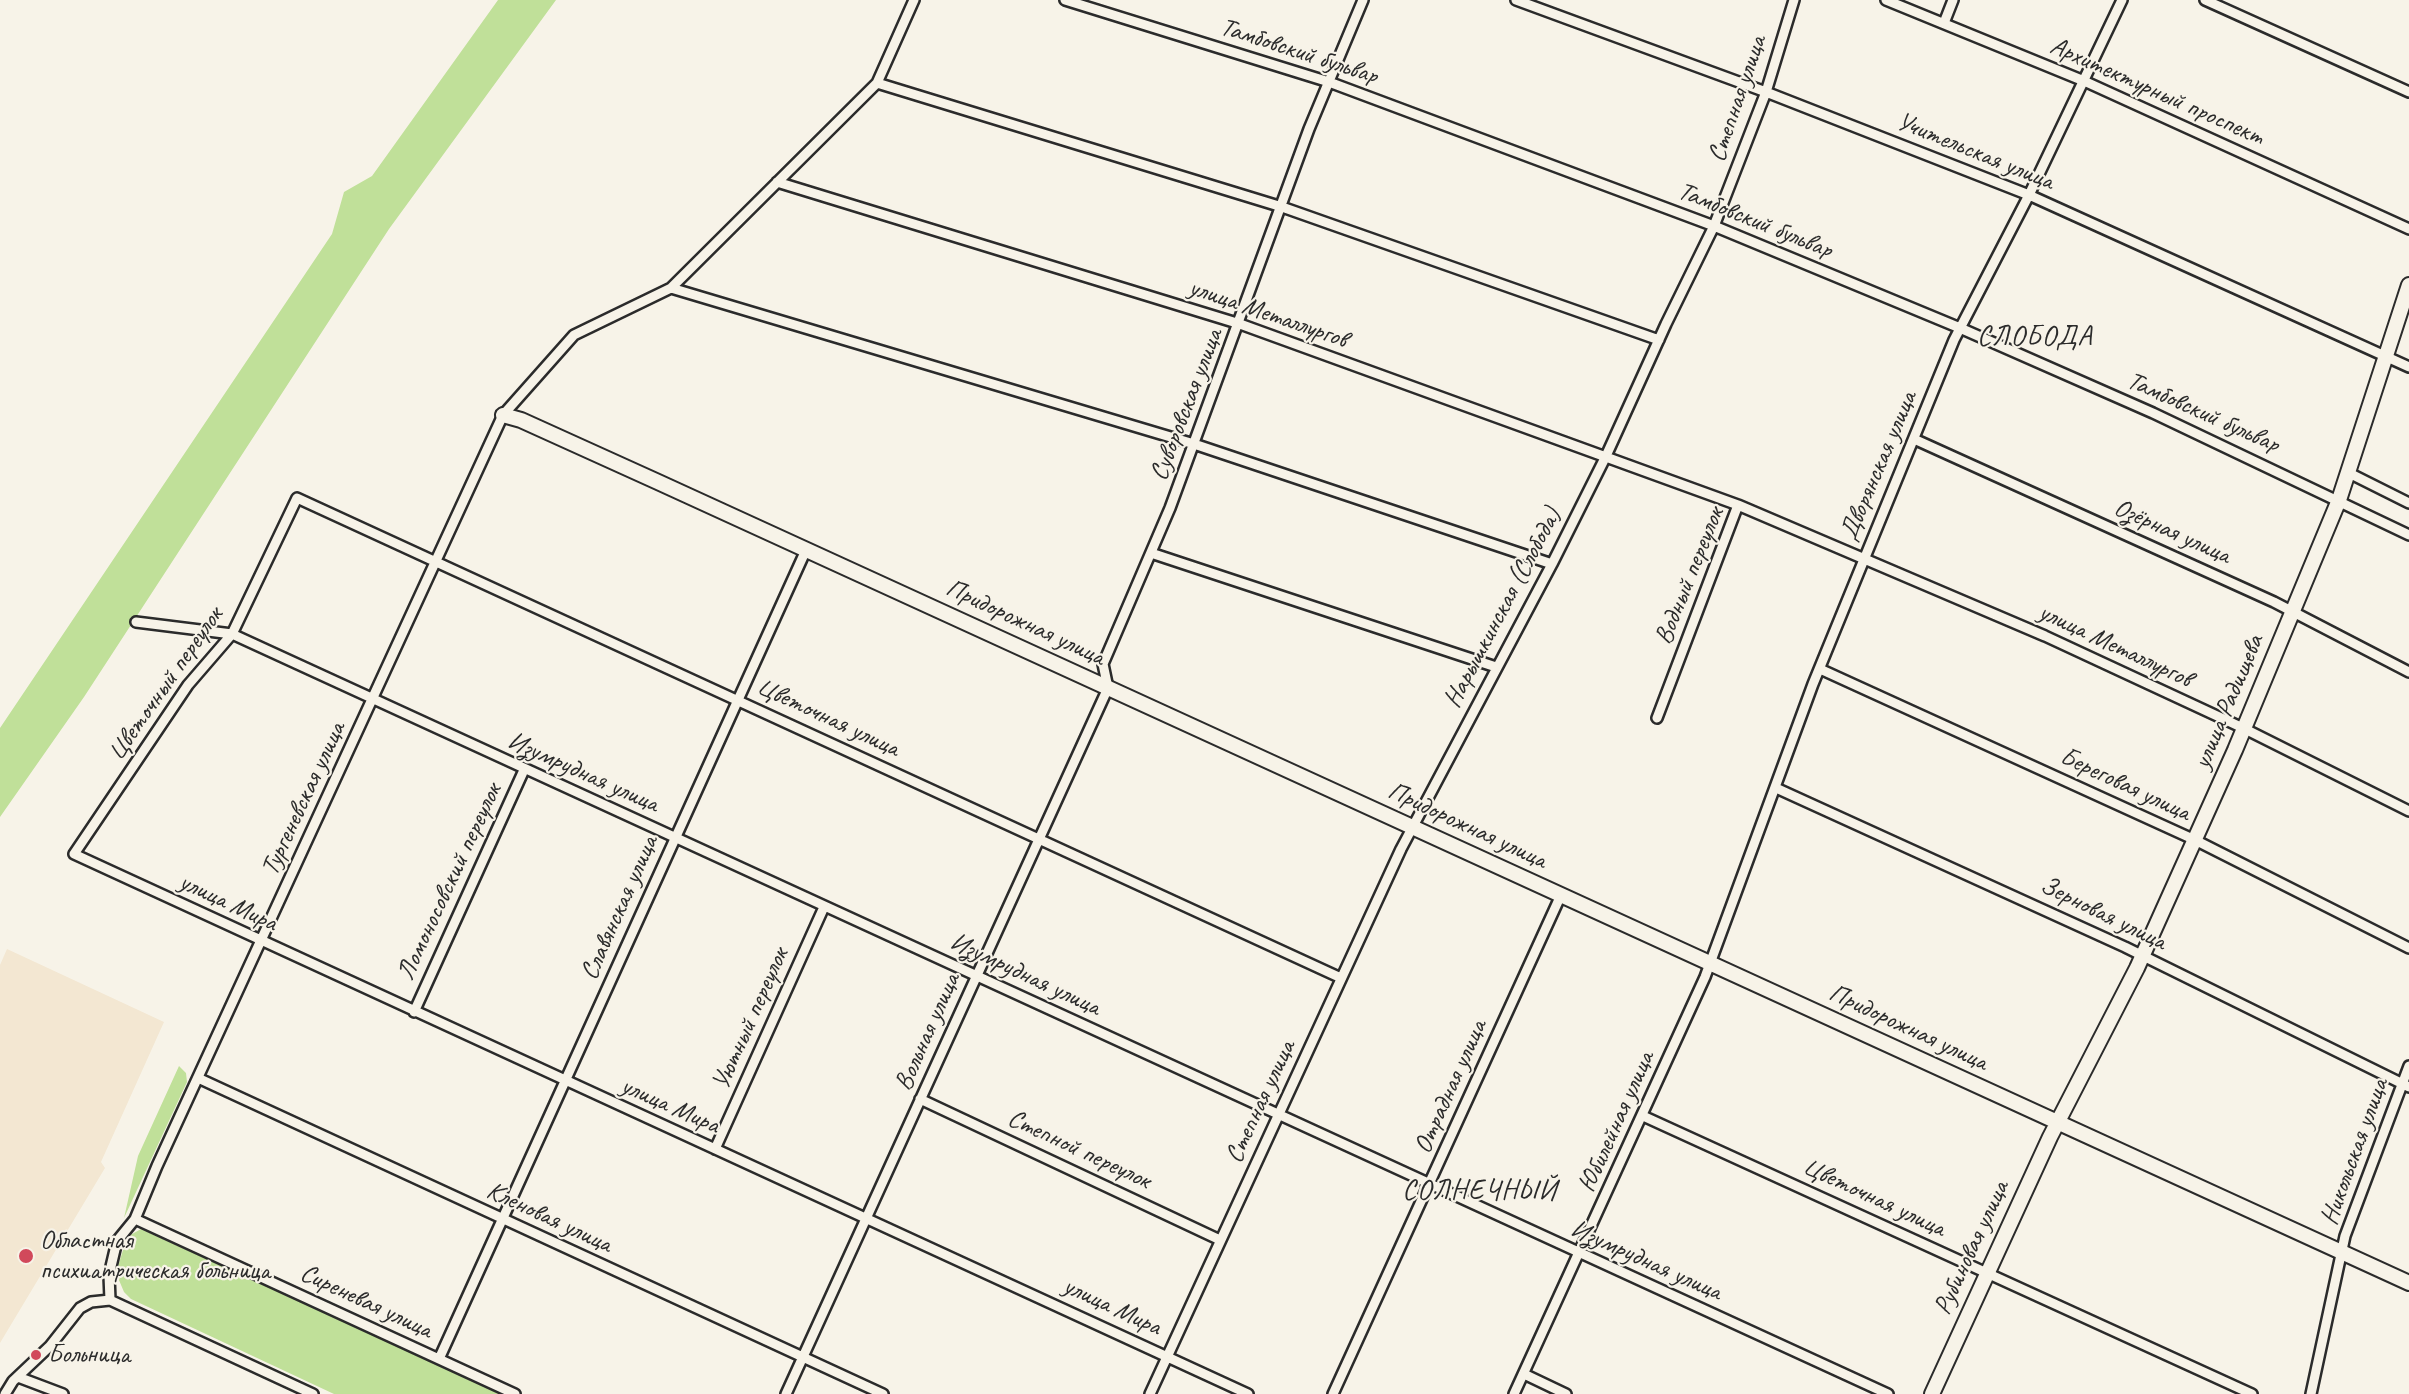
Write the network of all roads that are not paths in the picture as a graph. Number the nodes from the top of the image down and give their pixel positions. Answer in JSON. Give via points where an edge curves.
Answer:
{"nodes":[{"id":1,"x":914,"y":0,"type":"edge"},
{"id":2,"x":1065,"y":0,"type":"edge"},
{"id":3,"x":1363,"y":0,"type":"edge"},
{"id":4,"x":1516,"y":0,"type":"edge"},
{"id":5,"x":1794,"y":0,"type":"edge"},
{"id":6,"x":1886,"y":0,"type":"edge"},
{"id":7,"x":1953,"y":0,"type":"edge"},
{"id":8,"x":2122,"y":0,"type":"edge"},
{"id":9,"x":2205,"y":0,"type":"edge"},
{"id":10,"x":1944,"y":23,"type":"junction"},
{"id":11,"x":2084,"y":81,"type":"junction"},
{"id":12,"x":877,"y":82,"type":"junction"},
{"id":13,"x":1329,"y":82,"type":"junction"},
{"id":14,"x":1766,"y":92,"type":"junction"},
{"id":15,"x":2409,"y":92,"type":"edge"},
{"id":16,"x":777,"y":182,"type":"junction"},
{"id":17,"x":2029,"y":195,"type":"junction"},
{"id":18,"x":1282,"y":207,"type":"junction"},
{"id":19,"x":1714,"y":226,"type":"junction"},
{"id":20,"x":2409,"y":229,"type":"edge"},
{"id":21,"x":2409,"y":285,"type":"edge"},
{"id":22,"x":671,"y":288,"type":"junction"},
{"id":23,"x":1240,"y":324,"type":"junction"},
{"id":24,"x":1960,"y":328,"type":"junction"},
{"id":25,"x":1659,"y":340,"type":"junction"},
{"id":26,"x":2388,"y":356,"type":"junction"},
{"id":27,"x":2409,"y":367,"type":"edge"},
{"id":28,"x":1629,"y":406,"type":"joint"},
{"id":29,"x":503,"y":415,"type":"junction"},
{"id":30,"x":1914,"y":439,"type":"junction"},
{"id":31,"x":1194,"y":444,"type":"junction"},
{"id":32,"x":1606,"y":456,"type":"junction"},
{"id":33,"x":2349,"y":473,"type":"junction"},
{"id":34,"x":297,"y":498,"type":"joint"},
{"id":35,"x":2339,"y":500,"type":"junction"},
{"id":36,"x":2409,"y":503,"type":"edge"},
{"id":37,"x":1738,"y":505,"type":"junction"},
{"id":38,"x":2409,"y":535,"type":"edge"},
{"id":39,"x":806,"y":550,"type":"junction"},
{"id":40,"x":1151,"y":553,"type":"junction"},
{"id":41,"x":1863,"y":558,"type":"junction"},
{"id":42,"x":437,"y":561,"type":"junction"},
{"id":43,"x":1552,"y":564,"type":"junction"},
{"id":44,"x":2292,"y":611,"type":"junction"},
{"id":45,"x":136,"y":622,"type":"dead end"},
{"id":46,"x":232,"y":634,"type":"junction"},
{"id":47,"x":1496,"y":667,"type":"junction"},
{"id":48,"x":1820,"y":669,"type":"junction"},
{"id":49,"x":2409,"y":672,"type":"edge"},
{"id":50,"x":1108,"y":688,"type":"junction"},
{"id":51,"x":373,"y":700,"type":"junction"},
{"id":52,"x":739,"y":700,"type":"junction"},
{"id":53,"x":1657,"y":718,"type":"dead end"},
{"id":54,"x":2243,"y":728,"type":"junction"},
{"id":55,"x":524,"y":770,"type":"junction"},
{"id":56,"x":1776,"y":788,"type":"junction"},
{"id":57,"x":2409,"y":811,"type":"edge"},
{"id":58,"x":1412,"y":827,"type":"junction"},
{"id":59,"x":675,"y":838,"type":"junction"},
{"id":60,"x":1040,"y":839,"type":"junction"},
{"id":61,"x":2194,"y":840,"type":"junction"},
{"id":62,"x":74,"y":855,"type":"joint"},
{"id":63,"x":1561,"y":895,"type":"junction"},
{"id":64,"x":824,"y":907,"type":"junction"},
{"id":65,"x":260,"y":941,"type":"junction"},
{"id":66,"x":2409,"y":948,"type":"edge"},
{"id":67,"x":2142,"y":955,"type":"junction"},
{"id":68,"x":1710,"y":964,"type":"junction"},
{"id":69,"x":976,"y":976,"type":"junction"},
{"id":70,"x":1341,"y":978,"type":"junction"},
{"id":71,"x":414,"y":1012,"type":"junction"},
{"id":72,"x":2409,"y":1066,"type":"edge"},
{"id":73,"x":198,"y":1078,"type":"junction"},
{"id":74,"x":563,"y":1081,"type":"junction"},
{"id":75,"x":2406,"y":1085,"type":"edge"},
{"id":76,"x":920,"y":1099,"type":"junction"},
{"id":77,"x":1278,"y":1115,"type":"junction"},
{"id":78,"x":1643,"y":1116,"type":"junction"},
{"id":79,"x":2057,"y":1122,"type":"junction"},
{"id":80,"x":715,"y":1149,"type":"junction"},
{"id":81,"x":1430,"y":1185,"type":"junction"},
{"id":82,"x":502,"y":1218,"type":"junction"},
{"id":83,"x":135,"y":1219,"type":"junction"},
{"id":84,"x":865,"y":1219,"type":"junction"},
{"id":85,"x":1220,"y":1240,"type":"junction"},
{"id":86,"x":2341,"y":1252,"type":"junction"},
{"id":87,"x":1580,"y":1253,"type":"junction"},
{"id":88,"x":1987,"y":1273,"type":"junction"},
{"id":89,"x":2409,"y":1283,"type":"edge"},
{"id":90,"x":110,"y":1300,"type":"junction"},
{"id":91,"x":1167,"y":1356,"type":"junction"},
{"id":92,"x":803,"y":1357,"type":"junction"},
{"id":93,"x":439,"y":1359,"type":"junction"},
{"id":94,"x":1524,"y":1374,"type":"junction"},
{"id":95,"x":18,"y":1377,"type":"junction"},
{"id":96,"x":5,"y":1394,"type":"edge"},
{"id":97,"x":63,"y":1394,"type":"edge"},
{"id":98,"x":313,"y":1394,"type":"edge"},
{"id":99,"x":515,"y":1394,"type":"edge"},
{"id":100,"x":786,"y":1394,"type":"edge"},
{"id":101,"x":883,"y":1394,"type":"edge"},
{"id":102,"x":1150,"y":1394,"type":"edge"},
{"id":103,"x":1248,"y":1394,"type":"edge"},
{"id":104,"x":1333,"y":1394,"type":"edge"},
{"id":105,"x":1514,"y":1394,"type":"edge"},
{"id":106,"x":1566,"y":1394,"type":"edge"},
{"id":107,"x":1888,"y":1394,"type":"edge"},
{"id":108,"x":1932,"y":1394,"type":"edge"},
{"id":109,"x":2252,"y":1394,"type":"edge"},
{"id":110,"x":2311,"y":1394,"type":"edge"}],
"edges":[{"from":1,"to":12,"type":"street"},
{"from":2,"to":13,"type":"street","name":"Тамбовский бульвар"},
{"from":3,"to":13,"type":"street","name":"Суворовская улица"},
{"from":4,"to":14,"type":"street","name":"Учительская улица"},
{"from":5,"to":14,"type":"street","name":"Степная улица"},
{"from":6,"to":10,"type":"street","name":"Архитектурный проспект"},
{"from":7,"to":10,"type":"street"},
{"from":8,"to":11,"type":"street","name":"Дворянская улица"},
{"from":9,"to":15,"type":"street"},
{"from":10,"to":11,"type":"street","name":"Архитектурный проспект"},
{"from":11,"to":17,"type":"street","name":"Дворянская улица"},
{"from":11,"to":20,"type":"street","name":"Архитектурный проспект"},
{"from":12,"to":16,"type":"street","name":"Тургеневская улица"},
{"from":12,"to":18,"type":"street"},
{"from":13,"to":18,"type":"street","name":"Суворовская улица"},
{"from":13,"to":19,"type":"street","name":"Тамбовский бульвар"},
{"from":14,"to":17,"type":"street","name":"Учительская улица"},
{"from":14,"to":19,"type":"street","name":"Степная улица"},
{"from":16,"to":22,"type":"street","name":"Тургеневская улица"},
{"from":16,"to":23,"type":"street","name":"улица Металлургов"},
{"from":17,"to":24,"type":"street","name":"Дворянская улица"},
{"from":17,"to":26,"type":"street","name":"Учительская улица"},
{"from":18,"to":23,"type":"street","name":"Суворовская улица"},
{"from":18,"to":25,"type":"street"},
{"from":19,"to":24,"type":"street","name":"Тамбовский бульвар"},
{"from":19,"to":25,"type":"street","name":"Степная улица"},
{"from":21,"to":26,"type":"street","name":"улица Радищева"},
{"from":22,"to":29,"type":"street","name":"Тургеневская улица","via":[[574,335]]},
{"from":22,"to":31,"type":"street"},
{"from":23,"to":31,"type":"street","name":"Суворовская улица"},
{"from":23,"to":32,"type":"street","name":"улица Металлургов"},
{"from":24,"to":30,"type":"street","name":"Дворянская улица"},
{"from":24,"to":35,"type":"street","name":"Тамбовский бульвар"},
{"from":25,"to":28,"type":"street","name":"Степная улица"},
{"from":26,"to":27,"type":"street","name":"Учительская улица"},
{"from":26,"to":33,"type":"street","name":"улица Радищева"},
{"from":28,"to":32,"type":"street","name":"Нарышкинская (Слобода)"},
{"from":29,"to":39,"type":"street","name":"Придорожная улица"},
{"from":29,"to":42,"type":"street","name":"Тургеневская улица"},
{"from":30,"to":41,"type":"street","name":"Дворянская улица"},
{"from":30,"to":44,"type":"street","name":"Озёрная улица"},
{"from":31,"to":40,"type":"street","name":"Суворовская улица"},
{"from":31,"to":43,"type":"street"},
{"from":32,"to":37,"type":"street","name":"улица Металлургов"},
{"from":32,"to":43,"type":"street","name":"Нарышкинская (Слобода)"},
{"from":33,"to":35,"type":"street","name":"улица Радищева"},
{"from":33,"to":36,"type":"street"},
{"from":34,"to":42,"type":"street","name":"Цветочная улица"},
{"from":34,"to":46,"type":"street","name":"Цветочный переулок"},
{"from":35,"to":38,"type":"street","name":"Тамбовский бульвар"},
{"from":35,"to":44,"type":"street","name":"улица Радищева"},
{"from":37,"to":41,"type":"street","name":"Водный переулок"},
{"from":37,"to":53,"type":"street","name":"Водный переулок"},
{"from":39,"to":50,"type":"street","name":"Придорожная улица"},
{"from":39,"to":52,"type":"street","name":"Славянская улица"},
{"from":40,"to":47,"type":"street"},
{"from":40,"to":50,"type":"street","name":"Суворовская улица","via":[[1103,664]]},
{"from":41,"to":48,"type":"street","name":"Дворянская улица"},
{"from":41,"to":54,"type":"street","name":"улица Металлургов","via":[[2045,636]]},
{"from":42,"to":51,"type":"street","name":"Тургеневская улица"},
{"from":42,"to":52,"type":"street","name":"Цветочная улица"},
{"from":43,"to":47,"type":"street","name":"Нарышкинская (Слобода)"},
{"from":44,"to":49,"type":"street","name":"Озёрная улица"},
{"from":44,"to":54,"type":"street","name":"улица Радищева"},
{"from":45,"to":46,"type":"street","name":"Изумрудная улица"},
{"from":46,"to":51,"type":"street","name":"Изумрудная улица"},
{"from":46,"to":62,"type":"street","name":"Цветочный переулок","via":[[188,685]]},
{"from":47,"to":58,"type":"street","name":"Нарышкинская (Слобода)"},
{"from":48,"to":56,"type":"street","name":"Дворянская улица"},
{"from":48,"to":61,"type":"street","name":"Береговая улица"},
{"from":50,"to":58,"type":"street","name":"Придорожная улица"},
{"from":50,"to":60,"type":"street","name":"Вольная улица"},
{"from":51,"to":55,"type":"street","name":"Изумрудная улица"},
{"from":51,"to":65,"type":"street","name":"Тургеневская улица"},
{"from":52,"to":59,"type":"street","name":"Славянская улица"},
{"from":52,"to":60,"type":"street","name":"Цветочная улица"},
{"from":54,"to":57,"type":"street","name":"улица Металлургов"},
{"from":54,"to":61,"type":"street","name":"улица Радищева"},
{"from":55,"to":59,"type":"street","name":"Изумрудная улица"},
{"from":55,"to":71,"type":"street","name":"Ломоносовский переулок"},
{"from":56,"to":67,"type":"street","name":"Зерновая улица"},
{"from":56,"to":68,"type":"street","name":"Дворянская улица"},
{"from":58,"to":63,"type":"street","name":"Придорожная улица"},
{"from":58,"to":70,"type":"street","name":"Степная улица"},
{"from":59,"to":64,"type":"street","name":"Изумрудная улица"},
{"from":59,"to":74,"type":"street","name":"Славянская улица"},
{"from":60,"to":69,"type":"street","name":"Вольная улица"},
{"from":60,"to":70,"type":"street","name":"Цветочная улица"},
{"from":61,"to":66,"type":"street","name":"Береговая улица"},
{"from":61,"to":67,"type":"street","name":"улица Радищева"},
{"from":62,"to":65,"type":"street","name":"улица Мира"},
{"from":63,"to":68,"type":"street","name":"Придорожная улица"},
{"from":63,"to":81,"type":"street","name":"Отрадная улица"},
{"from":64,"to":69,"type":"street","name":"Изумрудная улица"},
{"from":64,"to":80,"type":"street","name":"Уютный переулок"},
{"from":65,"to":71,"type":"street","name":"улица Мира"},
{"from":65,"to":73,"type":"street","name":"Тургеневская улица"},
{"from":67,"to":75,"type":"street","name":"Зерновая улица"},
{"from":67,"to":79,"type":"street","name":"улица Радищева"},
{"from":68,"to":78,"type":"street","name":"Юбилейная улица"},
{"from":68,"to":79,"type":"street","name":"Придорожная улица"},
{"from":69,"to":76,"type":"street","name":"Вольная улица"},
{"from":69,"to":77,"type":"street","name":"Изумрудная улица"},
{"from":70,"to":77,"type":"street","name":"Степная улица"},
{"from":71,"to":74,"type":"street","name":"улица Мира"},
{"from":72,"to":75,"type":"street","name":"Никольская улица"},
{"from":73,"to":82,"type":"street","name":"Кленовая улица"},
{"from":73,"to":83,"type":"street","name":"Тургеневская улица"},
{"from":74,"to":80,"type":"street","name":"улица Мира"},
{"from":74,"to":82,"type":"street","name":"Славянская улица"},
{"from":75,"to":86,"type":"street","name":"Никольская улица","via":[[2369,1167]]},
{"from":76,"to":84,"type":"street","name":"Вольная улица"},
{"from":76,"to":85,"type":"street","name":"Степной переулок"},
{"from":77,"to":81,"type":"street","name":"Изумрудная улица"},
{"from":77,"to":85,"type":"street","name":"Степная улица"},
{"from":78,"to":87,"type":"street","name":"Юбилейная улица"},
{"from":78,"to":88,"type":"street","name":"Цветочная улица"},
{"from":79,"to":86,"type":"street","name":"Придорожная улица"},
{"from":79,"to":88,"type":"street","name":"Рубиновая улица"},
{"from":80,"to":84,"type":"street","name":"улица Мира"},
{"from":81,"to":87,"type":"street","name":"Изумрудная улица"},
{"from":81,"to":104,"type":"street","name":"Отрадная улица"},
{"from":82,"to":92,"type":"street","name":"Кленовая улица"},
{"from":82,"to":93,"type":"street","name":"Славянская улица"},
{"from":83,"to":90,"type":"street","name":"Тургеневская улица","via":[[117,1241],[109,1275]]},
{"from":83,"to":93,"type":"street","name":"Сиреневая улица"},
{"from":84,"to":91,"type":"street","name":"улица Мира"},
{"from":84,"to":92,"type":"street","name":"Вольная улица"},
{"from":85,"to":91,"type":"street","name":"Степная улица"},
{"from":86,"to":89,"type":"street","name":"Придорожная улица"},
{"from":86,"to":110,"type":"street","name":"Никольская улица"},
{"from":87,"to":94,"type":"street","name":"Юбилейная улица"},
{"from":87,"to":107,"type":"street","name":"Изумрудная улица"},
{"from":88,"to":108,"type":"street","name":"Рубиновая улица"},
{"from":88,"to":109,"type":"street","name":"Цветочная улица"},
{"from":90,"to":95,"type":"street","via":[[80,1308],[50,1346]]},
{"from":90,"to":98,"type":"street"},
{"from":91,"to":102,"type":"street","name":"Степная улица"},
{"from":91,"to":103,"type":"street","name":"улица Мира"},
{"from":92,"to":100,"type":"street","name":"Вольная улица"},
{"from":92,"to":101,"type":"street","name":"Кленовая улица"},
{"from":93,"to":99,"type":"street","name":"Сиреневая улица"},
{"from":94,"to":105,"type":"street","name":"Юбилейная улица"},
{"from":94,"to":106,"type":"street"},
{"from":95,"to":96,"type":"street"},
{"from":95,"to":97,"type":"street"}]}
